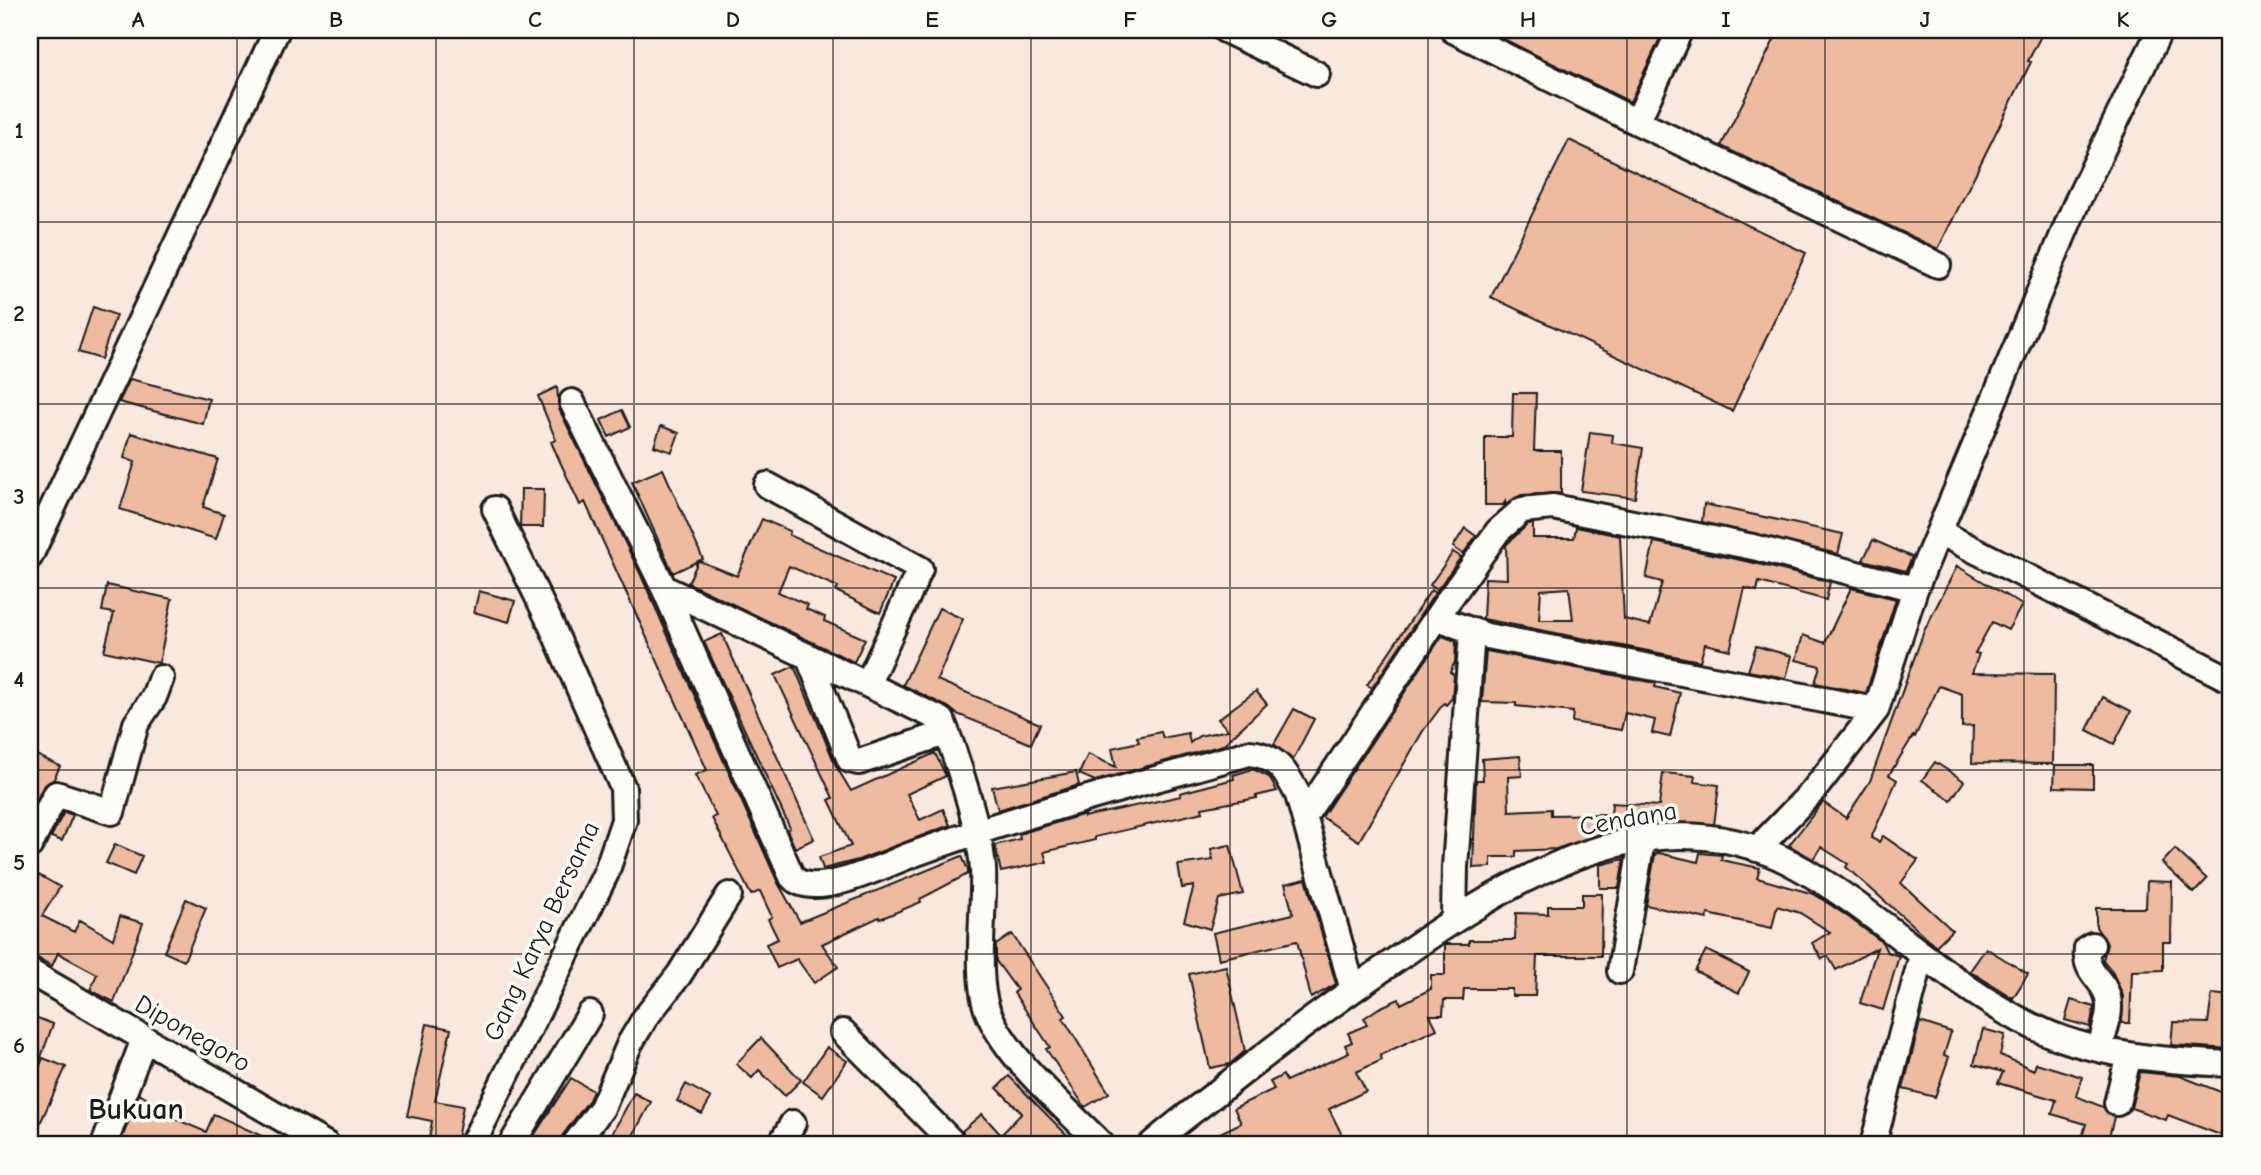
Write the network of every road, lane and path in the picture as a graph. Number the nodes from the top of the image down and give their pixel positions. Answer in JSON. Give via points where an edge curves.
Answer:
{"nodes":[{"id":1,"x":277,"y":30,"type":"edge"},
{"id":2,"x":1225,"y":30,"type":"edge"},
{"id":3,"x":1453,"y":30,"type":"edge"},
{"id":4,"x":1680,"y":30,"type":"edge"},
{"id":5,"x":2160,"y":30,"type":"edge"},
{"id":6,"x":1317,"y":74,"type":"dead end"},
{"id":7,"x":1637,"y":122,"type":"junction"},
{"id":8,"x":1938,"y":265,"type":"dead end"},
{"id":9,"x":572,"y":402,"type":"dead end"},
{"id":10,"x":767,"y":485,"type":"dead end"},
{"id":11,"x":495,"y":509,"type":"dead end"},
{"id":12,"x":1940,"y":532,"type":"junction"},
{"id":13,"x":30,"y":556,"type":"edge"},
{"id":14,"x":664,"y":588,"type":"junction"},
{"id":15,"x":1915,"y":589,"type":"junction"},
{"id":16,"x":1436,"y":618,"type":"junction"},
{"id":17,"x":1472,"y":632,"type":"junction"},
{"id":18,"x":808,"y":656,"type":"junction"},
{"id":19,"x":161,"y":678,"type":"dead end"},
{"id":20,"x":2231,"y":680,"type":"edge"},
{"id":21,"x":869,"y":683,"type":"junction"},
{"id":22,"x":1876,"y":710,"type":"junction"},
{"id":23,"x":945,"y":733,"type":"junction"},
{"id":24,"x":1306,"y":814,"type":"junction"},
{"id":25,"x":977,"y":831,"type":"junction"},
{"id":26,"x":1642,"y":841,"type":"junction"},
{"id":27,"x":30,"y":845,"type":"edge"},
{"id":28,"x":1757,"y":849,"type":"junction"},
{"id":29,"x":729,"y":895,"type":"dead end"},
{"id":30,"x":1454,"y":918,"type":"junction"},
{"id":31,"x":2092,"y":945,"type":"dead end"},
{"id":32,"x":1922,"y":955,"type":"junction"},
{"id":33,"x":1620,"y":971,"type":"dead end"},
{"id":34,"x":30,"y":972,"type":"edge"},
{"id":35,"x":1353,"y":990,"type":"junction"},
{"id":36,"x":590,"y":1014,"type":"dead end"},
{"id":37,"x":843,"y":1032,"type":"dead end"},
{"id":38,"x":144,"y":1039,"type":"junction"},
{"id":39,"x":2100,"y":1049,"type":"junction"},
{"id":40,"x":2129,"y":1055,"type":"junction"},
{"id":41,"x":2231,"y":1064,"type":"edge"},
{"id":42,"x":2118,"y":1103,"type":"dead end"},
{"id":43,"x":793,"y":1123,"type":"dead end"},
{"id":44,"x":104,"y":1145,"type":"edge"},
{"id":45,"x":327,"y":1145,"type":"edge"},
{"id":46,"x":472,"y":1145,"type":"edge"},
{"id":47,"x":511,"y":1145,"type":"edge"},
{"id":48,"x":574,"y":1145,"type":"edge"},
{"id":49,"x":780,"y":1145,"type":"edge"},
{"id":50,"x":955,"y":1145,"type":"edge"},
{"id":51,"x":1102,"y":1145,"type":"edge"},
{"id":52,"x":1151,"y":1145,"type":"edge"},
{"id":53,"x":1872,"y":1145,"type":"edge"}],
"edges":[{"from":1,"to":13,"type":"street"},
{"from":2,"to":6,"type":"street"},
{"from":3,"to":7,"type":"street"},
{"from":4,"to":7,"type":"street"},
{"from":5,"to":12,"type":"street","via":[[2076,205]]},
{"from":7,"to":8,"type":"street"},
{"from":9,"to":14,"type":"street"},
{"from":10,"to":21,"type":"street","via":[[920,569]]},
{"from":11,"to":46,"type":"street","name":"Gang Karya Bersama","via":[[549,620],[623,788],[625,803],[618,845],[606,873]]},
{"from":12,"to":15,"type":"street"},
{"from":12,"to":20,"type":"street"},
{"from":14,"to":18,"type":"street"},
{"from":14,"to":25,"type":"street","via":[[797,883],[811,887],[839,881]]},
{"from":15,"to":16,"type":"street","via":[[1753,547],[1569,508],[1538,506],[1522,510],[1506,523]]},
{"from":15,"to":22,"type":"street"},
{"from":16,"to":17,"type":"street"},
{"from":16,"to":24,"type":"street"},
{"from":17,"to":22,"type":"street"},
{"from":17,"to":30,"type":"street"},
{"from":18,"to":21,"type":"street"},
{"from":18,"to":23,"type":"street","via":[[850,761],[859,762]]},
{"from":19,"to":27,"type":"street","via":[[136,724],[112,812],[57,794]]},
{"from":21,"to":23,"type":"street","via":[[940,718]]},
{"from":22,"to":28,"type":"street","via":[[1814,790]]},
{"from":23,"to":25,"type":"street"},
{"from":24,"to":25,"type":"street","via":[[1281,766],[1249,753]]},
{"from":24,"to":35,"type":"street"},
{"from":25,"to":51,"type":"street","via":[[982,867],[982,982],[989,1014],[1026,1066]]},
{"from":26,"to":28,"type":"street","name":"Cendana","via":[[1688,835]]},
{"from":26,"to":30,"type":"street","name":"Cendana","via":[[1547,867]]},
{"from":26,"to":33,"type":"street"},
{"from":28,"to":32,"type":"street","name":"Cendana","via":[[1827,885]]},
{"from":29,"to":48,"type":"street","via":[[679,975],[645,1018],[602,1108]]},
{"from":30,"to":35,"type":"street","name":"Cendana"},
{"from":31,"to":39,"type":"street","via":[[2087,948],[2087,965],[2108,995]]},
{"from":32,"to":39,"type":"street","name":"Cendana","via":[[2018,1019]]},
{"from":32,"to":53,"type":"street"},
{"from":34,"to":38,"type":"street","name":"Diponegoro"},
{"from":35,"to":52,"type":"street","name":"Cendana"},
{"from":36,"to":47,"type":"street"},
{"from":37,"to":50,"type":"street"},
{"from":38,"to":44,"type":"street"},
{"from":38,"to":45,"type":"street","name":"Diponegoro"},
{"from":39,"to":40,"type":"street","name":"Cendana"},
{"from":40,"to":41,"type":"street","name":"Cendana"},
{"from":40,"to":42,"type":"street"},
{"from":43,"to":49,"type":"street"}]}
